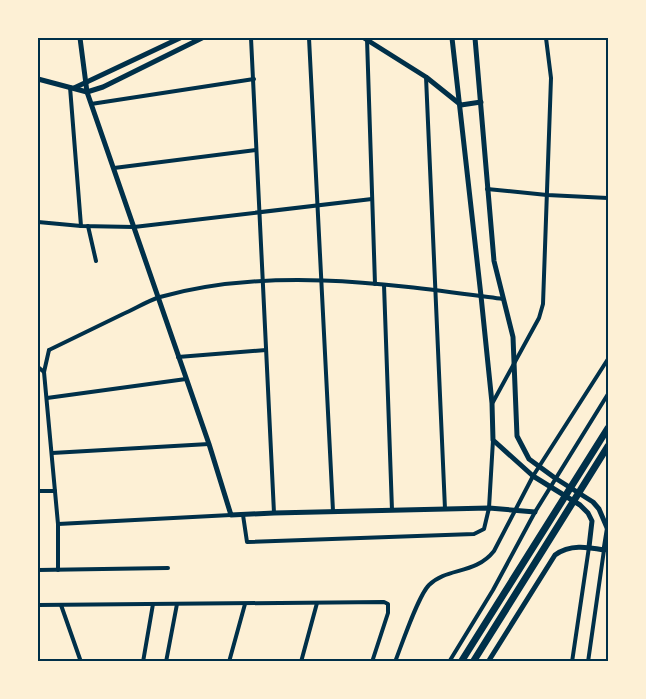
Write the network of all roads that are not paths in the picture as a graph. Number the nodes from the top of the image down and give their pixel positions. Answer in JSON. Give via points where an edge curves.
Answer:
{"nodes":[{"id":1,"x":80,"y":38,"type":"edge"},
{"id":2,"x":179,"y":38,"type":"edge"},
{"id":3,"x":202,"y":38,"type":"edge"},
{"id":4,"x":251,"y":38,"type":"edge"},
{"id":5,"x":309,"y":38,"type":"edge"},
{"id":6,"x":365,"y":38,"type":"edge"},
{"id":7,"x":452,"y":38,"type":"edge"},
{"id":8,"x":475,"y":38,"type":"edge"},
{"id":9,"x":546,"y":38,"type":"edge"},
{"id":10,"x":183,"y":47,"type":"junction"},
{"id":11,"x":426,"y":77,"type":"junction"},
{"id":12,"x":38,"y":79,"type":"edge"},
{"id":13,"x":254,"y":79,"type":"junction"},
{"id":14,"x":85,"y":83,"type":"junction"},
{"id":15,"x":72,"y":88,"type":"junction"},
{"id":16,"x":87,"y":92,"type":"junction"},
{"id":17,"x":481,"y":102,"type":"junction"},
{"id":18,"x":92,"y":104,"type":"junction"},
{"id":19,"x":461,"y":105,"type":"junction"},
{"id":20,"x":256,"y":150,"type":"junction"},
{"id":21,"x":113,"y":168,"type":"junction"},
{"id":22,"x":487,"y":189,"type":"junction"},
{"id":23,"x":547,"y":195,"type":"junction"},
{"id":24,"x":609,"y":198,"type":"edge"},
{"id":25,"x":372,"y":199,"type":"junction"},
{"id":26,"x":317,"y":205,"type":"junction"},
{"id":27,"x":259,"y":212,"type":"junction"},
{"id":28,"x":38,"y":222,"type":"edge"},
{"id":29,"x":81,"y":226,"type":"junction"},
{"id":30,"x":88,"y":226,"type":"junction"},
{"id":31,"x":134,"y":227,"type":"junction"},
{"id":32,"x":96,"y":261,"type":"dead end"},
{"id":33,"x":263,"y":281,"type":"junction"},
{"id":34,"x":321,"y":281,"type":"junction"},
{"id":35,"x":375,"y":284,"type":"junction"},
{"id":36,"x":384,"y":285,"type":"junction"},
{"id":37,"x":436,"y":290,"type":"junction"},
{"id":38,"x":481,"y":296,"type":"junction"},
{"id":39,"x":157,"y":298,"type":"junction"},
{"id":40,"x":504,"y":299,"type":"junction"},
{"id":41,"x":38,"y":333,"type":"edge"},
{"id":42,"x":38,"y":349,"type":"edge"},
{"id":43,"x":49,"y":350,"type":"junction"},
{"id":44,"x":266,"y":350,"type":"junction"},
{"id":45,"x":178,"y":357,"type":"junction"},
{"id":46,"x":609,"y":359,"type":"edge"},
{"id":47,"x":514,"y":366,"type":"junction"},
{"id":48,"x":38,"y":367,"type":"edge"},
{"id":49,"x":44,"y":372,"type":"junction"},
{"id":50,"x":186,"y":379,"type":"junction"},
{"id":51,"x":609,"y":394,"type":"edge"},
{"id":52,"x":47,"y":398,"type":"junction"},
{"id":53,"x":492,"y":403,"type":"junction"},
{"id":54,"x":609,"y":428,"type":"edge"},
{"id":55,"x":493,"y":440,"type":"junction"},
{"id":56,"x":209,"y":444,"type":"junction"},
{"id":57,"x":609,"y":446,"type":"edge"},
{"id":58,"x":52,"y":453,"type":"junction"},
{"id":59,"x":539,"y":467,"type":"junction"},
{"id":60,"x":533,"y":476,"type":"junction"},
{"id":61,"x":555,"y":478,"type":"junction"},
{"id":62,"x":550,"y":486,"type":"junction"},
{"id":63,"x":38,"y":491,"type":"edge"},
{"id":64,"x":55,"y":491,"type":"junction"},
{"id":65,"x":489,"y":508,"type":"junction"},
{"id":66,"x":446,"y":509,"type":"junction"},
{"id":67,"x":515,"y":509,"type":"junction"},
{"id":68,"x":392,"y":510,"type":"junction"},
{"id":69,"x":333,"y":511,"type":"junction"},
{"id":70,"x":535,"y":512,"type":"junction"},
{"id":71,"x":274,"y":513,"type":"junction"},
{"id":72,"x":231,"y":515,"type":"junction"},
{"id":73,"x":243,"y":515,"type":"junction"},
{"id":74,"x":58,"y":524,"type":"junction"},
{"id":75,"x":608,"y":528,"type":"edge"},
{"id":76,"x":589,"y":547,"type":"junction"},
{"id":77,"x":604,"y":549,"type":"junction"},
{"id":78,"x":168,"y":568,"type":"dead end"},
{"id":79,"x":38,"y":570,"type":"edge"},
{"id":80,"x":58,"y":570,"type":"junction"},
{"id":81,"x":317,"y":603,"type":"junction"},
{"id":82,"x":153,"y":604,"type":"junction"},
{"id":83,"x":177,"y":604,"type":"junction"},
{"id":84,"x":245,"y":604,"type":"junction"},
{"id":85,"x":38,"y":605,"type":"edge"},
{"id":86,"x":61,"y":605,"type":"junction"},
{"id":87,"x":81,"y":662,"type":"edge"},
{"id":88,"x":142,"y":662,"type":"edge"},
{"id":89,"x":166,"y":662,"type":"edge"},
{"id":90,"x":229,"y":662,"type":"edge"},
{"id":91,"x":301,"y":662,"type":"edge"},
{"id":92,"x":372,"y":662,"type":"edge"},
{"id":93,"x":395,"y":662,"type":"edge"},
{"id":94,"x":449,"y":662,"type":"edge"},
{"id":95,"x":461,"y":662,"type":"edge"},
{"id":96,"x":473,"y":662,"type":"edge"},
{"id":97,"x":488,"y":662,"type":"edge"},
{"id":98,"x":572,"y":662,"type":"edge"},
{"id":99,"x":588,"y":662,"type":"edge"}],
"edges":[{"from":1,"to":14,"type":"street"},
{"from":2,"to":10,"type":"street"},
{"from":2,"to":14,"type":"street"},
{"from":3,"to":10,"type":"street"},
{"from":4,"to":13,"type":"street"},
{"from":5,"to":26,"type":"street"},
{"from":6,"to":11,"type":"street"},
{"from":6,"to":25,"type":"street"},
{"from":7,"to":19,"type":"street"},
{"from":8,"to":17,"type":"street"},
{"from":9,"to":23,"type":"street","via":[[550,78]]},
{"from":10,"to":16,"type":"street"},
{"from":11,"to":19,"type":"street"},
{"from":11,"to":37,"type":"street"},
{"from":12,"to":15,"type":"street"},
{"from":13,"to":18,"type":"street"},
{"from":13,"to":20,"type":"street"},
{"from":14,"to":15,"type":"street"},
{"from":14,"to":16,"type":"street"},
{"from":15,"to":16,"type":"street"},
{"from":15,"to":29,"type":"street"},
{"from":16,"to":18,"type":"street"},
{"from":17,"to":19,"type":"street"},
{"from":17,"to":22,"type":"street"},
{"from":18,"to":21,"type":"street"},
{"from":19,"to":38,"type":"street"},
{"from":20,"to":21,"type":"street"},
{"from":20,"to":27,"type":"street"},
{"from":21,"to":31,"type":"street"},
{"from":22,"to":23,"type":"street"},
{"from":22,"to":40,"type":"street","via":[[494,261]]},
{"from":23,"to":24,"type":"street"},
{"from":23,"to":47,"type":"street","via":[[543,304]]},
{"from":25,"to":26,"type":"street"},
{"from":25,"to":35,"type":"street"},
{"from":26,"to":27,"type":"street"},
{"from":26,"to":34,"type":"street"},
{"from":27,"to":31,"type":"street"},
{"from":27,"to":33,"type":"street"},
{"from":28,"to":29,"type":"street"},
{"from":29,"to":30,"type":"street"},
{"from":30,"to":31,"type":"street"},
{"from":30,"to":32,"type":"street"},
{"from":31,"to":39,"type":"street"},
{"from":33,"to":34,"type":"street"},
{"from":33,"to":39,"type":"street","via":[[206,286]]},
{"from":33,"to":44,"type":"street"},
{"from":34,"to":35,"type":"street"},
{"from":34,"to":69,"type":"street"},
{"from":35,"to":36,"type":"street"},
{"from":36,"to":37,"type":"street"},
{"from":36,"to":68,"type":"street"},
{"from":37,"to":38,"type":"street"},
{"from":37,"to":66,"type":"street"},
{"from":38,"to":40,"type":"street"},
{"from":38,"to":53,"type":"street"},
{"from":39,"to":43,"type":"street"},
{"from":39,"to":45,"type":"street"},
{"from":40,"to":47,"type":"street","via":[[511,324]]},
{"from":41,"to":42,"type":"street"},
{"from":42,"to":43,"type":"street"},
{"from":43,"to":49,"type":"street"},
{"from":44,"to":45,"type":"street"},
{"from":44,"to":71,"type":"street"},
{"from":45,"to":50,"type":"street"},
{"from":46,"to":59,"type":"street"},
{"from":47,"to":53,"type":"street"},
{"from":47,"to":59,"type":"street","via":[[517,436],[529,459]]},
{"from":48,"to":49,"type":"street"},
{"from":49,"to":52,"type":"street"},
{"from":50,"to":52,"type":"street"},
{"from":50,"to":56,"type":"street"},
{"from":51,"to":61,"type":"street"},
{"from":52,"to":58,"type":"street"},
{"from":53,"to":55,"type":"street"},
{"from":54,"to":95,"type":"highway"},
{"from":55,"to":60,"type":"street"},
{"from":55,"to":65,"type":"street"},
{"from":56,"to":58,"type":"street"},
{"from":56,"to":72,"type":"street"},
{"from":57,"to":96,"type":"highway"},
{"from":58,"to":64,"type":"street"},
{"from":59,"to":60,"type":"street"},
{"from":59,"to":61,"type":"street"},
{"from":60,"to":62,"type":"street"},
{"from":60,"to":67,"type":"street"},
{"from":61,"to":62,"type":"street"},
{"from":61,"to":75,"type":"street","via":[[593,502]]},
{"from":62,"to":70,"type":"street"},
{"from":62,"to":76,"type":"street","via":[[588,513],[592,521]]},
{"from":63,"to":64,"type":"street"},
{"from":64,"to":74,"type":"street"},
{"from":65,"to":66,"type":"street"},
{"from":65,"to":67,"type":"street"},
{"from":65,"to":73,"type":"street","via":[[484,530],[474,534],[247,542]]},
{"from":66,"to":68,"type":"street"},
{"from":67,"to":70,"type":"street"},
{"from":67,"to":93,"type":"street","via":[[487,561],[429,585]]},
{"from":68,"to":69,"type":"street"},
{"from":69,"to":71,"type":"street"},
{"from":70,"to":94,"type":"street"},
{"from":71,"to":73,"type":"street"},
{"from":72,"to":73,"type":"street"},
{"from":72,"to":74,"type":"street"},
{"from":74,"to":80,"type":"street"},
{"from":75,"to":77,"type":"street"},
{"from":76,"to":77,"type":"street"},
{"from":76,"to":97,"type":"street","via":[[564,548],[555,555]]},
{"from":76,"to":98,"type":"street"},
{"from":77,"to":99,"type":"street"},
{"from":78,"to":80,"type":"street"},
{"from":79,"to":80,"type":"street"},
{"from":81,"to":84,"type":"street"},
{"from":81,"to":91,"type":"street"},
{"from":81,"to":92,"type":"street","via":[[388,604]]},
{"from":82,"to":83,"type":"street"},
{"from":82,"to":86,"type":"street"},
{"from":82,"to":88,"type":"street"},
{"from":83,"to":84,"type":"street"},
{"from":83,"to":89,"type":"street"},
{"from":84,"to":90,"type":"street"},
{"from":85,"to":86,"type":"street"},
{"from":86,"to":87,"type":"street"}]}
